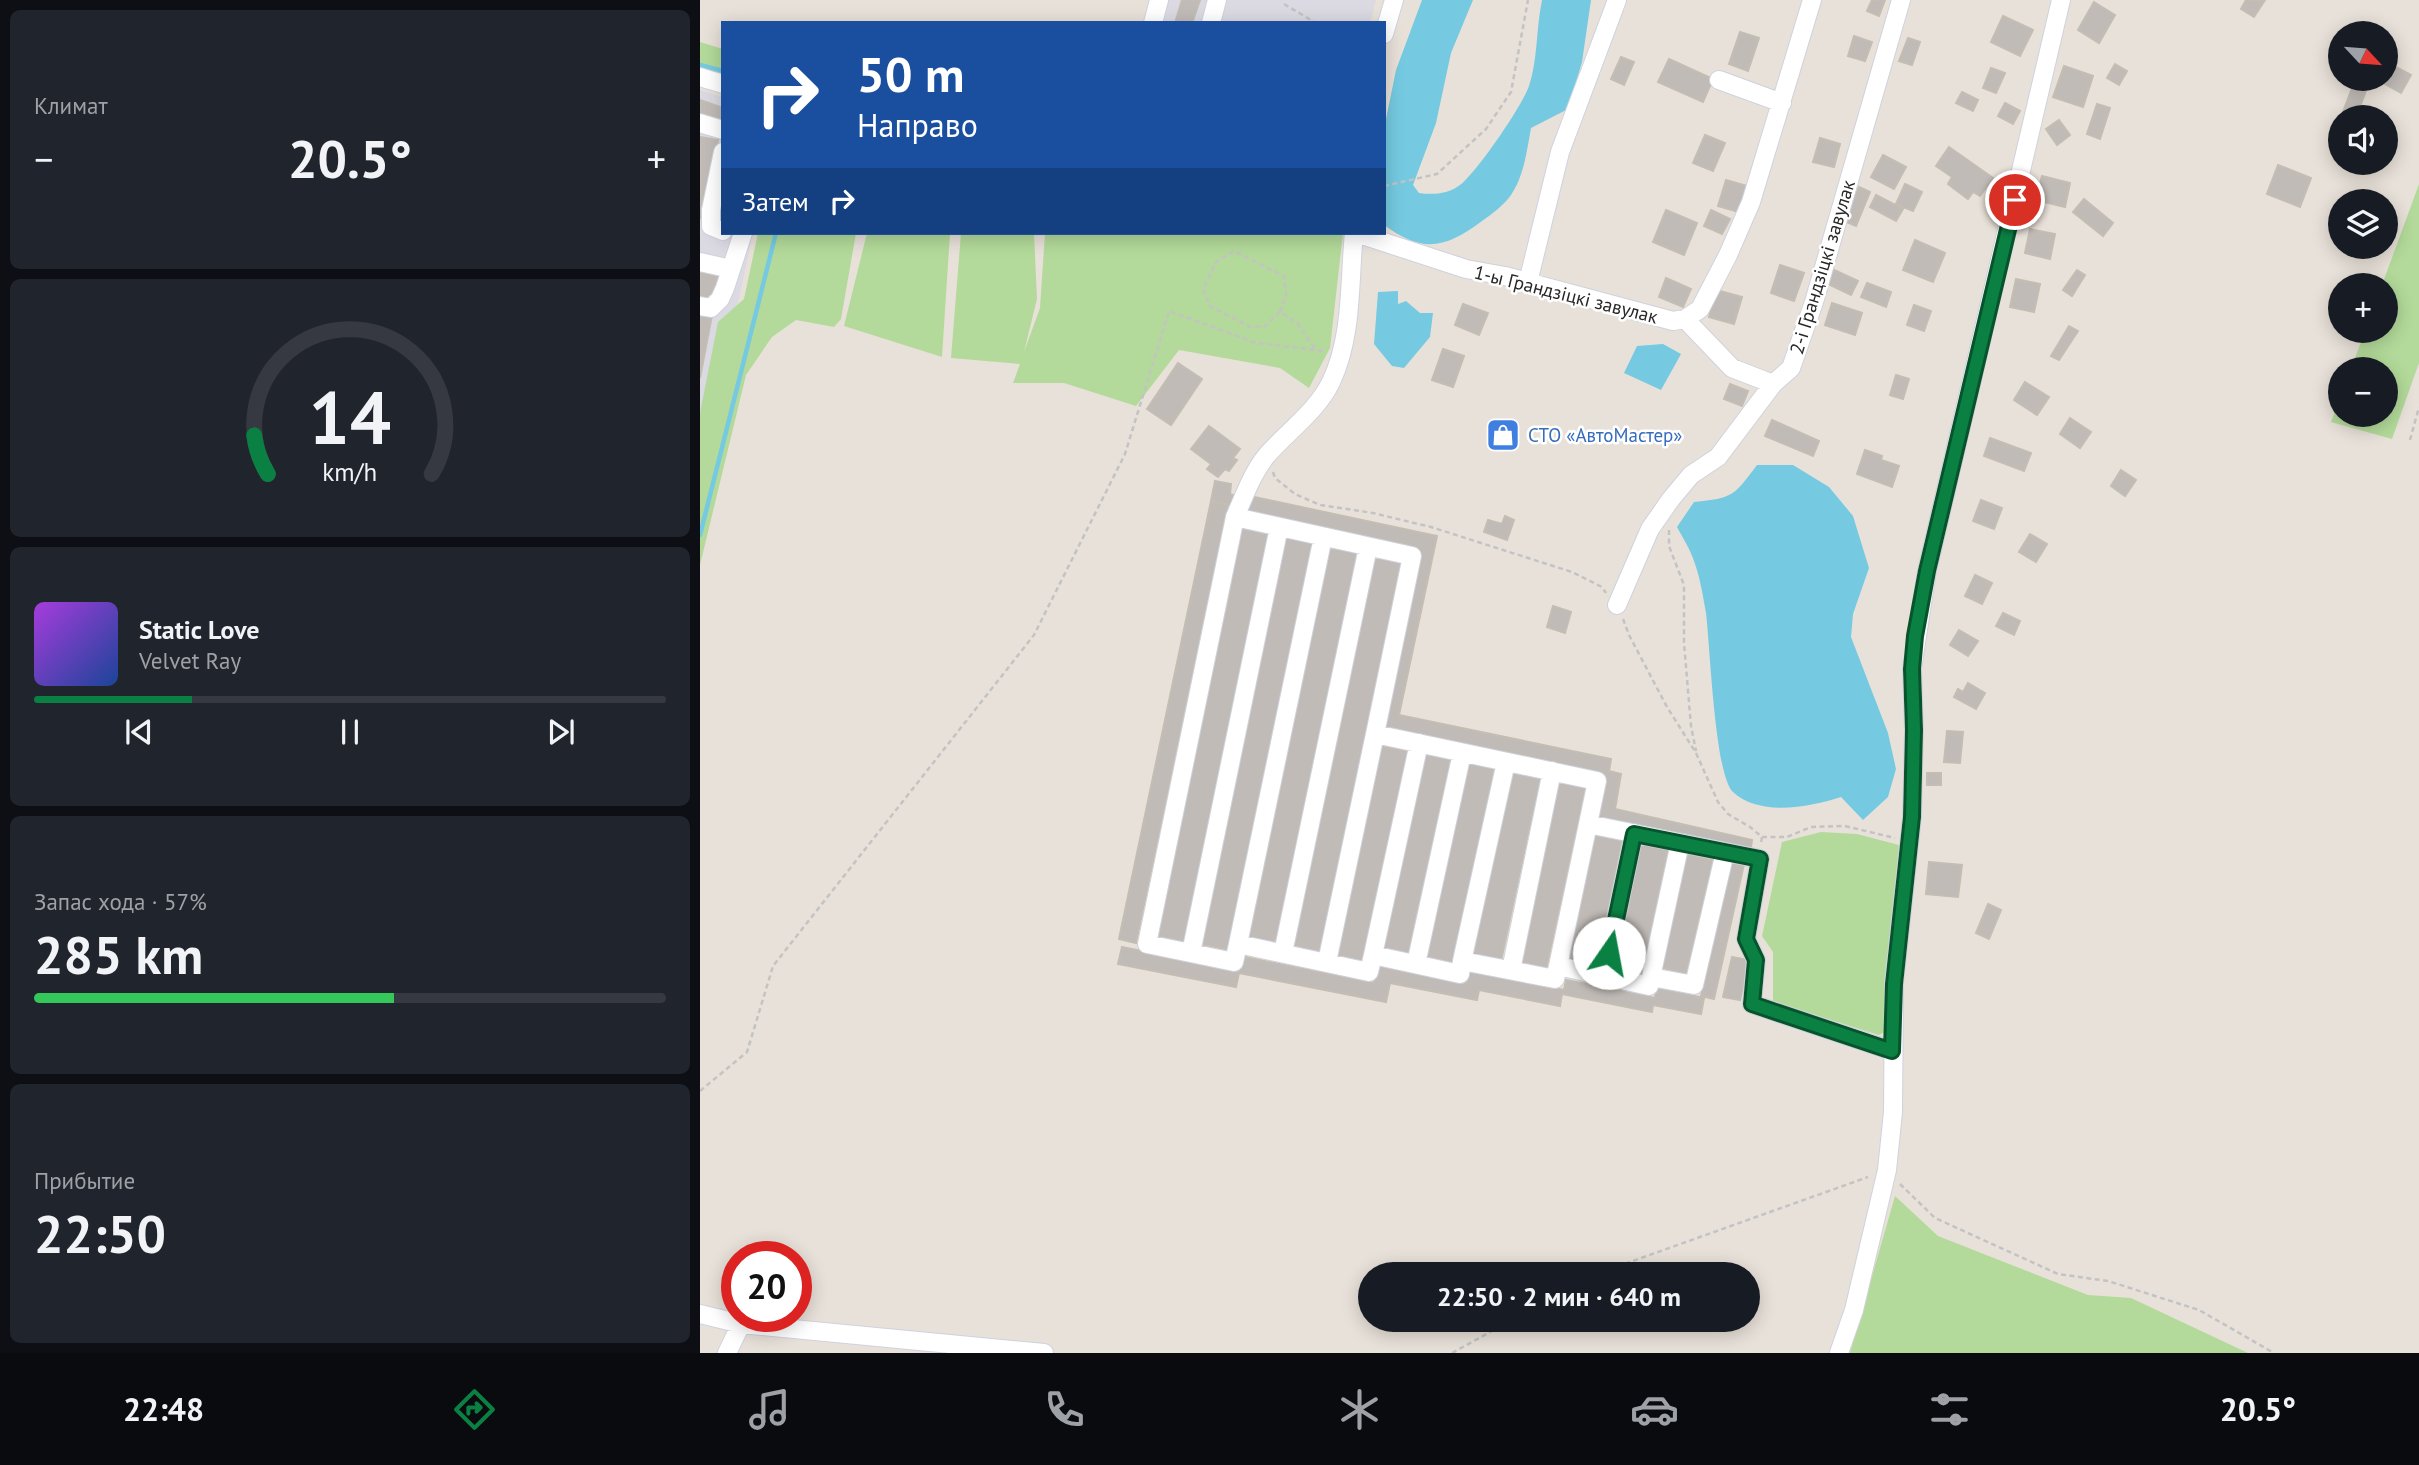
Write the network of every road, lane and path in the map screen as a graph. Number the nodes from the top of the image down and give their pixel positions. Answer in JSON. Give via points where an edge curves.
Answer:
{"nodes":[{"id":1,"x":1159,"y":0,"type":"edge"},
{"id":2,"x":1217,"y":0,"type":"edge"},
{"id":3,"x":1394,"y":0,"type":"edge"},
{"id":4,"x":1528,"y":0,"type":"edge"},
{"id":5,"x":1617,"y":0,"type":"edge"},
{"id":6,"x":1812,"y":0,"type":"edge"},
{"id":7,"x":1901,"y":0,"type":"edge"},
{"id":8,"x":2061,"y":0,"type":"edge"},
{"id":9,"x":1284,"y":4,"type":"dead end"},
{"id":10,"x":1154,"y":21,"type":"edge"},
{"id":11,"x":1212,"y":21,"type":"edge"},
{"id":12,"x":1312,"y":21,"type":"edge"},
{"id":13,"x":1386,"y":27,"type":"edge"},
{"id":14,"x":700,"y":77,"type":"edge"},
{"id":15,"x":1719,"y":80,"type":"dead end"},
{"id":16,"x":721,"y":83,"type":"edge"},
{"id":17,"x":1782,"y":103,"type":"junction"},
{"id":18,"x":700,"y":123,"type":"edge"},
{"id":19,"x":721,"y":130,"type":"edge"},
{"id":20,"x":721,"y":162,"type":"edge"},
{"id":21,"x":1386,"y":186,"type":"edge"},
{"id":22,"x":721,"y":230,"type":"edge"},
{"id":23,"x":1355,"y":235,"type":"edge"},
{"id":24,"x":1361,"y":235,"type":"edge"},
{"id":25,"x":737,"y":236,"type":"edge"},
{"id":26,"x":700,"y":262,"type":"edge"},
{"id":27,"x":731,"y":269,"type":"junction"},
{"id":28,"x":1528,"y":282,"type":"junction"},
{"id":29,"x":700,"y":306,"type":"edge"},
{"id":30,"x":1280,"y":312,"type":"junction"},
{"id":31,"x":1685,"y":319,"type":"junction"},
{"id":32,"x":1315,"y":350,"type":"junction"},
{"id":33,"x":1342,"y":353,"type":"junction"},
{"id":34,"x":1773,"y":384,"type":"junction"},
{"id":35,"x":2419,"y":407,"type":"edge"},
{"id":36,"x":2410,"y":440,"type":"dead end"},
{"id":37,"x":1266,"y":457,"type":"junction"},
{"id":38,"x":1671,"y":499,"type":"junction"},
{"id":39,"x":1235,"y":517,"type":"junction"},
{"id":40,"x":1279,"y":527,"type":"junction"},
{"id":41,"x":1323,"y":537,"type":"junction"},
{"id":42,"x":1368,"y":547,"type":"junction"},
{"id":43,"x":1618,"y":605,"type":"junction"},
{"id":44,"x":1375,"y":734,"type":"junction"},
{"id":45,"x":1419,"y":743,"type":"junction"},
{"id":46,"x":1462,"y":752,"type":"junction"},
{"id":47,"x":1696,"y":753,"type":"junction"},
{"id":48,"x":1506,"y":761,"type":"junction"},
{"id":49,"x":1552,"y":771,"type":"junction"},
{"id":50,"x":1588,"y":824,"type":"junction"},
{"id":51,"x":1634,"y":834,"type":"junction"},
{"id":52,"x":1762,"y":837,"type":"junction"},
{"id":53,"x":1680,"y":843,"type":"junction"},
{"id":54,"x":1910,"y":843,"type":"junction"},
{"id":55,"x":1725,"y":852,"type":"junction"},
{"id":56,"x":1760,"y":859,"type":"junction"},
{"id":57,"x":1238,"y":944,"type":"junction"},
{"id":58,"x":1191,"y":953,"type":"junction"},
{"id":59,"x":1283,"y":953,"type":"junction"},
{"id":60,"x":1373,"y":955,"type":"junction"},
{"id":61,"x":1462,"y":961,"type":"junction"},
{"id":62,"x":1327,"y":962,"type":"junction"},
{"id":63,"x":1416,"y":964,"type":"junction"},
{"id":64,"x":1558,"y":966,"type":"junction"},
{"id":65,"x":1511,"y":970,"type":"junction"},
{"id":66,"x":1604,"y":976,"type":"junction"},
{"id":67,"x":1651,"y":976,"type":"junction"},
{"id":68,"x":1892,"y":1051,"type":"junction"},
{"id":69,"x":700,"y":1091,"type":"edge"},
{"id":70,"x":1887,"y":1170,"type":"junction"},
{"id":71,"x":1627,"y":1262,"type":"edge"},
{"id":72,"x":700,"y":1314,"type":"edge"},
{"id":73,"x":721,"y":1319,"type":"edge"},
{"id":74,"x":737,"y":1332,"type":"edge"},
{"id":75,"x":810,"y":1332,"type":"edge"},
{"id":76,"x":1490,"y":1332,"type":"edge"},
{"id":77,"x":957,"y":1349,"type":"edge"},
{"id":78,"x":727,"y":1353,"type":"edge"},
{"id":79,"x":1044,"y":1353,"type":"edge"},
{"id":80,"x":1452,"y":1353,"type":"edge"},
{"id":81,"x":1839,"y":1353,"type":"edge"},
{"id":82,"x":2274,"y":1353,"type":"edge"}],
"edges":[{"from":1,"to":10,"type":"street"},
{"from":2,"to":11,"type":"street"},
{"from":3,"to":13,"type":"street"},
{"from":4,"to":21,"type":"path","via":[[1511,92],[1486,129],[1437,174]]},
{"from":5,"to":28,"type":"street","via":[[1560,152]]},
{"from":6,"to":17,"type":"street","name":"1-ы Грандзіцкі завулак"},
{"from":7,"to":34,"type":"street","name":"2-і Грандзіцкі завулак","via":[[1815,302],[1791,368]]},
{"from":8,"to":54,"type":"street","via":[[1915,636]]},
{"from":9,"to":12,"type":"path"},
{"from":14,"to":16,"type":"street"},
{"from":15,"to":17,"type":"street"},
{"from":17,"to":31,"type":"street","name":"1-ы Грандзіцкі завулак","via":[[1751,202],[1728,255],[1700,309]]},
{"from":18,"to":19,"type":"street"},
{"from":20,"to":22,"type":"street","via":[[711,210],[711,226]]},
{"from":23,"to":33,"type":"street"},
{"from":24,"to":28,"type":"street","name":"1-ы Грандзіцкі завулак","via":[[1432,259]]},
{"from":25,"to":27,"type":"street"},
{"from":26,"to":27,"type":"street"},
{"from":27,"to":29,"type":"street","via":[[720,299],[711,308]]},
{"from":28,"to":31,"type":"street","name":"1-ы Грандзіцкі завулак","via":[[1673,321]]},
{"from":30,"to":30,"type":"path","via":[[1265,326],[1250,327],[1210,306],[1203,289],[1216,262],[1234,251],[1283,276],[1286,295]]},
{"from":30,"to":32,"type":"path","via":[[1297,323]]},
{"from":31,"to":34,"type":"street","via":[[1732,368]]},
{"from":32,"to":33,"type":"path"},
{"from":32,"to":69,"type":"path","via":[[1256,343],[1170,311],[1125,454],[1034,635],[773,966],[747,1052]]},
{"from":33,"to":37,"type":"street","via":[[1330,384],[1309,413]]},
{"from":34,"to":38,"type":"street","name":"2-і Грандзіцкі завулак","via":[[1718,457],[1691,475]]},
{"from":35,"to":36,"type":"path"},
{"from":37,"to":39,"type":"street"},
{"from":37,"to":43,"type":"path","via":[[1275,478],[1320,505],[1431,527],[1572,572],[1602,587]]},
{"from":38,"to":43,"type":"street","name":"2-і Грандзіцкі завулак","via":[[1650,529]]},
{"from":38,"to":47,"type":"path","via":[[1669,546],[1684,585],[1684,643]]},
{"from":39,"to":40,"type":"street"},
{"from":39,"to":58,"type":"street","via":[[1147,944]]},
{"from":40,"to":41,"type":"street"},
{"from":40,"to":58,"type":"street"},
{"from":41,"to":42,"type":"street"},
{"from":41,"to":57,"type":"street"},
{"from":42,"to":44,"type":"street","via":[[1412,556]]},
{"from":42,"to":59,"type":"street"},
{"from":43,"to":47,"type":"path","via":[[1629,635]]},
{"from":44,"to":45,"type":"street"},
{"from":44,"to":62,"type":"street"},
{"from":45,"to":46,"type":"street"},
{"from":45,"to":60,"type":"street"},
{"from":46,"to":48,"type":"street"},
{"from":46,"to":63,"type":"street"},
{"from":47,"to":52,"type":"path","via":[[1718,803]]},
{"from":48,"to":49,"type":"street"},
{"from":48,"to":61,"type":"street"},
{"from":49,"to":50,"type":"street","via":[[1597,781]]},
{"from":49,"to":65,"type":"street"},
{"from":50,"to":51,"type":"street"},
{"from":50,"to":64,"type":"street"},
{"from":51,"to":53,"type":"street"},
{"from":51,"to":66,"type":"street"},
{"from":52,"to":54,"type":"path","via":[[1845,826]]},
{"from":52,"to":56,"type":"path"},
{"from":53,"to":55,"type":"street"},
{"from":53,"to":67,"type":"street"},
{"from":54,"to":68,"type":"street","via":[[1895,971]]},
{"from":55,"to":56,"type":"street"},
{"from":55,"to":67,"type":"street","via":[[1694,985]]},
{"from":56,"to":68,"type":"street","via":[[1746,939],[1756,960],[1752,1004]]},
{"from":57,"to":58,"type":"street","via":[[1234,962]]},
{"from":57,"to":59,"type":"street"},
{"from":59,"to":62,"type":"street"},
{"from":60,"to":62,"type":"street","via":[[1369,972]]},
{"from":60,"to":63,"type":"street"},
{"from":61,"to":63,"type":"street","via":[[1460,974]]},
{"from":61,"to":65,"type":"street"},
{"from":64,"to":65,"type":"street","via":[[1555,979]]},
{"from":64,"to":66,"type":"street"},
{"from":66,"to":67,"type":"street","via":[[1649,986]]},
{"from":68,"to":70,"type":"street","via":[[1893,1112]]},
{"from":70,"to":71,"type":"path"},
{"from":70,"to":81,"type":"street","via":[[1854,1310]]},
{"from":70,"to":82,"type":"path","via":[[1935,1218],[2059,1274],[2108,1280],[2199,1310]]},
{"from":72,"to":73,"type":"street"},
{"from":74,"to":78,"type":"street"},
{"from":75,"to":77,"type":"street"},
{"from":76,"to":80,"type":"path"},
{"from":77,"to":79,"type":"street"}]}
